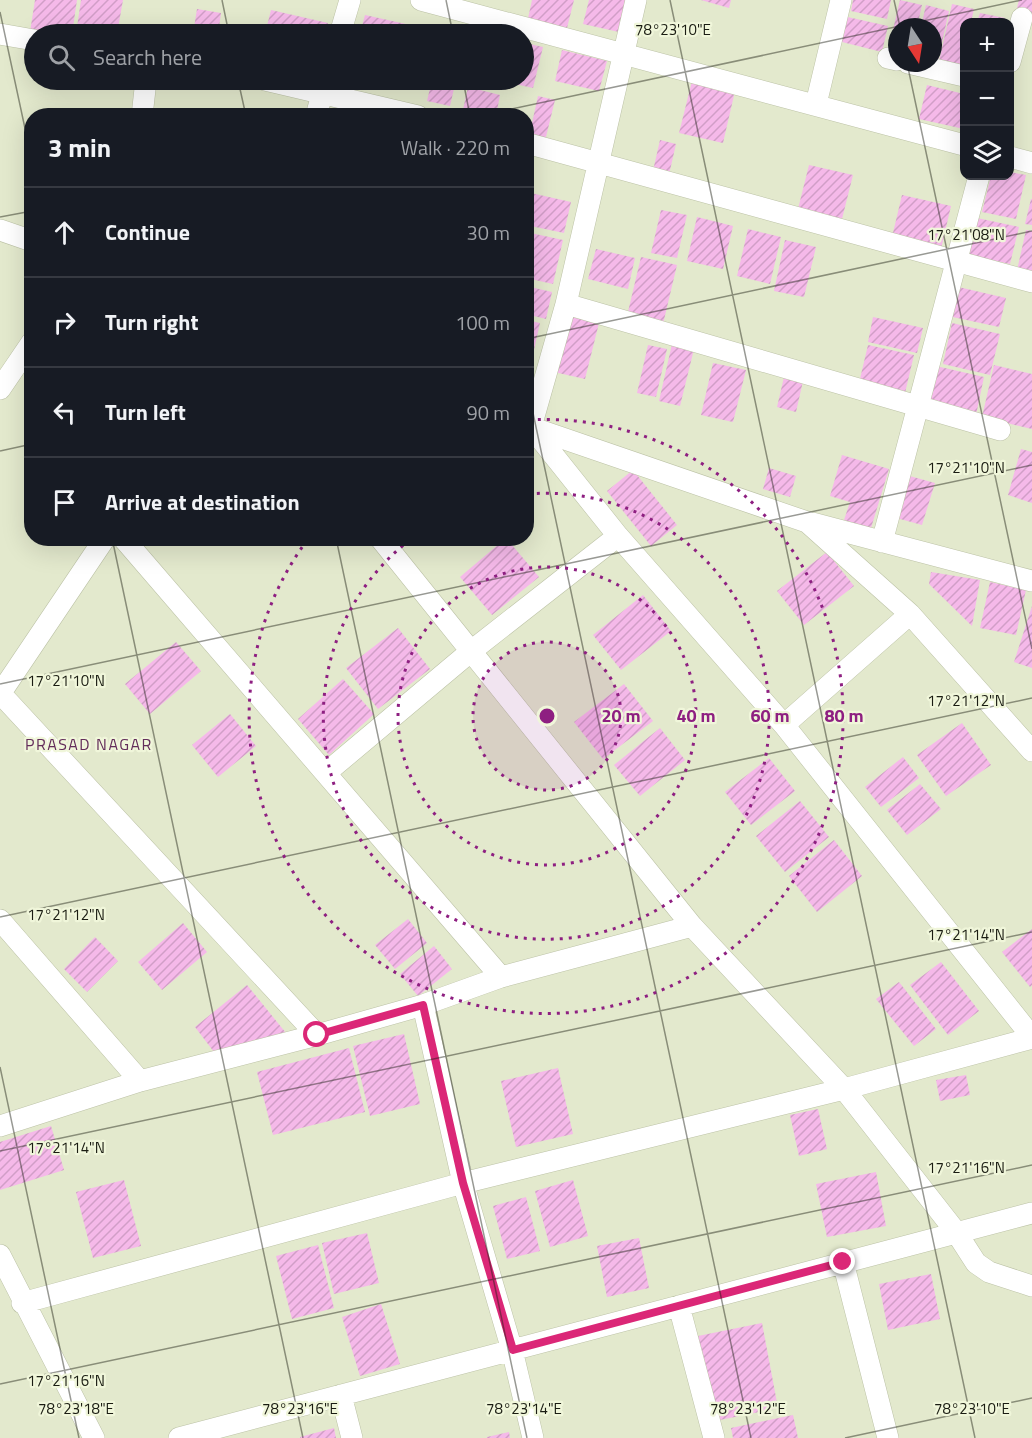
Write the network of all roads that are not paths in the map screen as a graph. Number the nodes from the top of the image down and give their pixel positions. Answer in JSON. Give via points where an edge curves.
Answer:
{"nodes":[{"id":1,"x":350,"y":0,"type":"edge"},
{"id":2,"x":421,"y":0,"type":"edge"},
{"id":3,"x":636,"y":0,"type":"edge"},
{"id":4,"x":841,"y":0,"type":"edge"},
{"id":5,"x":1022,"y":18,"type":"dead end"},
{"id":6,"x":343,"y":24,"type":"edge"},
{"id":7,"x":513,"y":24,"type":"edge"},
{"id":8,"x":534,"y":30,"type":"edge"},
{"id":9,"x":0,"y":34,"type":"edge"},
{"id":10,"x":24,"y":38,"type":"edge"},
{"id":11,"x":1014,"y":47,"type":"edge"},
{"id":12,"x":624,"y":53,"type":"junction"},
{"id":13,"x":942,"y":71,"type":"edge"},
{"id":14,"x":960,"y":75,"type":"edge"},
{"id":15,"x":145,"y":90,"type":"edge"},
{"id":16,"x":323,"y":90,"type":"edge"},
{"id":17,"x":339,"y":90,"type":"edge"},
{"id":18,"x":816,"y":104,"type":"junction"},
{"id":19,"x":143,"y":108,"type":"edge"},
{"id":20,"x":318,"y":108,"type":"edge"},
{"id":21,"x":394,"y":108,"type":"edge"},
{"id":22,"x":960,"y":144,"type":"edge"},
{"id":23,"x":534,"y":145,"type":"edge"},
{"id":24,"x":1014,"y":158,"type":"edge"},
{"id":25,"x":597,"y":161,"type":"junction"},
{"id":26,"x":1032,"y":163,"type":"edge"},
{"id":27,"x":979,"y":180,"type":"edge"},
{"id":28,"x":0,"y":230,"type":"edge"},
{"id":29,"x":24,"y":238,"type":"edge"},
{"id":30,"x":957,"y":264,"type":"junction"},
{"id":31,"x":1032,"y":282,"type":"edge"},
{"id":32,"x":566,"y":304,"type":"junction"},
{"id":33,"x":24,"y":354,"type":"edge"},
{"id":34,"x":0,"y":389,"type":"edge"},
{"id":35,"x":917,"y":406,"type":"junction"},
{"id":36,"x":534,"y":410,"type":"edge"},
{"id":37,"x":534,"y":428,"type":"edge"},
{"id":38,"x":1000,"y":430,"type":"dead end"},
{"id":39,"x":534,"y":432,"type":"edge"},
{"id":40,"x":807,"y":522,"type":"junction"},
{"id":41,"x":618,"y":536,"type":"junction"},
{"id":42,"x":882,"y":542,"type":"junction"},
{"id":43,"x":100,"y":546,"type":"edge"},
{"id":44,"x":130,"y":546,"type":"edge"},
{"id":45,"x":386,"y":546,"type":"edge"},
{"id":46,"x":1032,"y":581,"type":"edge"},
{"id":47,"x":910,"y":614,"type":"junction"},
{"id":48,"x":470,"y":652,"type":"junction"},
{"id":49,"x":0,"y":693,"type":"edge"},
{"id":50,"x":784,"y":725,"type":"junction"},
{"id":51,"x":1032,"y":751,"type":"edge"},
{"id":52,"x":327,"y":772,"type":"junction"},
{"id":53,"x":0,"y":920,"type":"edge"},
{"id":54,"x":692,"y":926,"type":"junction"},
{"id":55,"x":501,"y":977,"type":"junction"},
{"id":56,"x":423,"y":1005,"type":"junction"},
{"id":57,"x":317,"y":1035,"type":"junction"},
{"id":58,"x":1032,"y":1038,"type":"edge"},
{"id":59,"x":140,"y":1081,"type":"junction"},
{"id":60,"x":844,"y":1089,"type":"junction"},
{"id":61,"x":0,"y":1126,"type":"edge"},
{"id":62,"x":463,"y":1183,"type":"junction"},
{"id":63,"x":1032,"y":1213,"type":"edge"},
{"id":64,"x":956,"y":1232,"type":"junction"},
{"id":65,"x":0,"y":1255,"type":"edge"},
{"id":66,"x":843,"y":1262,"type":"junction"},
{"id":67,"x":1032,"y":1286,"type":"edge"},
{"id":68,"x":22,"y":1303,"type":"junction"},
{"id":69,"x":679,"y":1306,"type":"junction"},
{"id":70,"x":513,"y":1350,"type":"junction"},
{"id":71,"x":341,"y":1395,"type":"junction"},
{"id":72,"x":94,"y":1438,"type":"edge"},
{"id":73,"x":179,"y":1438,"type":"edge"},
{"id":74,"x":352,"y":1438,"type":"edge"},
{"id":75,"x":533,"y":1438,"type":"edge"},
{"id":76,"x":714,"y":1438,"type":"edge"},
{"id":77,"x":888,"y":1438,"type":"edge"}],
"edges":[{"from":1,"to":6,"type":"street"},
{"from":2,"to":7,"type":"street"},
{"from":3,"to":12,"type":"street"},
{"from":4,"to":18,"type":"street"},
{"from":5,"to":11,"type":"street"},
{"from":8,"to":12,"type":"street"},
{"from":9,"to":10,"type":"street"},
{"from":12,"to":18,"type":"street"},
{"from":12,"to":25,"type":"street"},
{"from":13,"to":14,"type":"street"},
{"from":15,"to":19,"type":"street"},
{"from":16,"to":20,"type":"street"},
{"from":17,"to":21,"type":"street"},
{"from":18,"to":22,"type":"street"},
{"from":23,"to":25,"type":"street"},
{"from":24,"to":26,"type":"street"},
{"from":25,"to":30,"type":"street"},
{"from":25,"to":32,"type":"street"},
{"from":27,"to":30,"type":"street"},
{"from":28,"to":29,"type":"street"},
{"from":30,"to":31,"type":"street"},
{"from":30,"to":35,"type":"street"},
{"from":32,"to":35,"type":"street"},
{"from":32,"to":36,"type":"street"},
{"from":33,"to":34,"type":"street"},
{"from":35,"to":38,"type":"street"},
{"from":35,"to":42,"type":"street"},
{"from":37,"to":40,"type":"street"},
{"from":39,"to":41,"type":"street"},
{"from":40,"to":42,"type":"street"},
{"from":40,"to":47,"type":"street"},
{"from":41,"to":48,"type":"street"},
{"from":41,"to":50,"type":"street"},
{"from":42,"to":46,"type":"street"},
{"from":43,"to":49,"type":"street"},
{"from":44,"to":52,"type":"street"},
{"from":45,"to":48,"type":"street"},
{"from":47,"to":50,"type":"street"},
{"from":47,"to":51,"type":"street"},
{"from":48,"to":52,"type":"street"},
{"from":48,"to":54,"type":"street"},
{"from":49,"to":57,"type":"street"},
{"from":50,"to":58,"type":"street"},
{"from":52,"to":55,"type":"street"},
{"from":53,"to":59,"type":"street"},
{"from":54,"to":55,"type":"street"},
{"from":54,"to":60,"type":"street"},
{"from":55,"to":56,"type":"street"},
{"from":56,"to":57,"type":"street"},
{"from":56,"to":62,"type":"street"},
{"from":57,"to":59,"type":"street"},
{"from":58,"to":60,"type":"street"},
{"from":59,"to":61,"type":"street"},
{"from":60,"to":62,"type":"street"},
{"from":60,"to":64,"type":"street"},
{"from":62,"to":68,"type":"street"},
{"from":62,"to":70,"type":"street"},
{"from":63,"to":64,"type":"street"},
{"from":64,"to":66,"type":"street"},
{"from":64,"to":67,"type":"street","via":[[976,1263],[989,1272]]},
{"from":65,"to":68,"type":"street"},
{"from":66,"to":69,"type":"street"},
{"from":66,"to":77,"type":"street"},
{"from":68,"to":72,"type":"street"},
{"from":69,"to":70,"type":"street"},
{"from":69,"to":76,"type":"street"},
{"from":70,"to":71,"type":"street"},
{"from":70,"to":75,"type":"street"},
{"from":71,"to":73,"type":"street"},
{"from":71,"to":74,"type":"street"}]}
